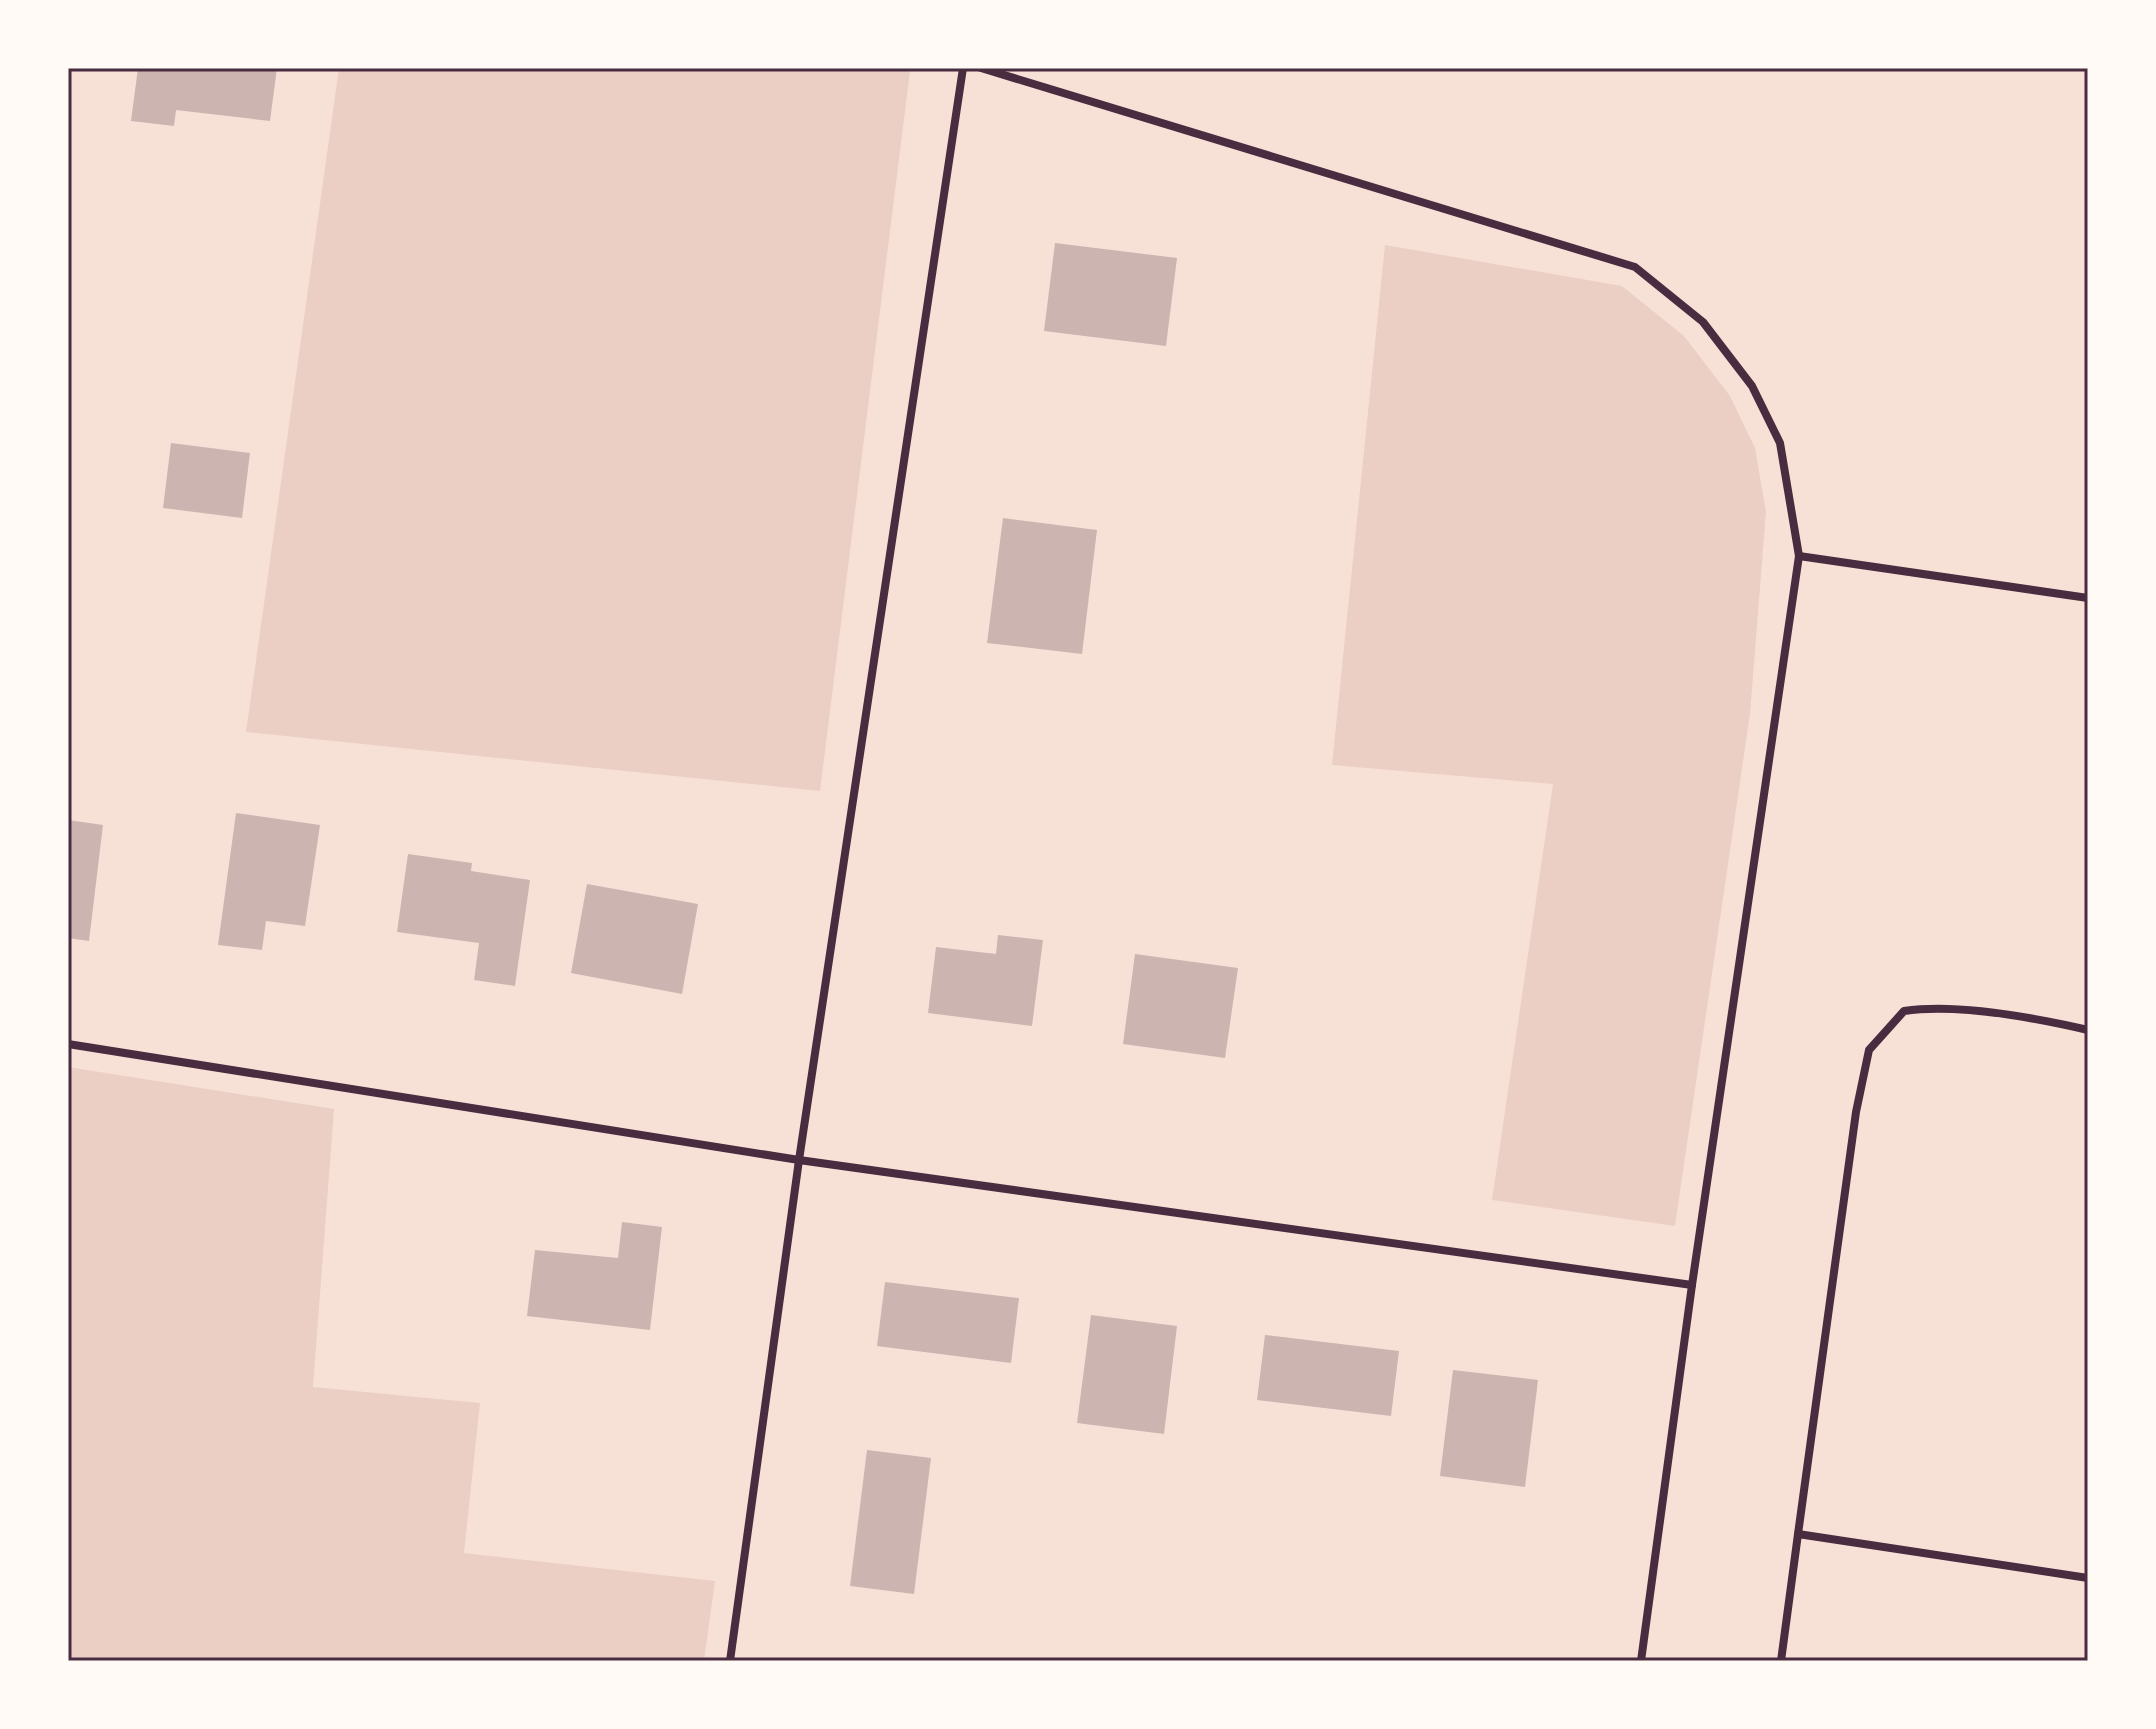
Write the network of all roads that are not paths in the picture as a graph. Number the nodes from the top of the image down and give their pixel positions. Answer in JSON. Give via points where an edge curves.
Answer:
{"nodes":[{"id":1,"x":963,"y":68,"type":"edge"},
{"id":2,"x":981,"y":68,"type":"edge"},
{"id":3,"x":1799,"y":556,"type":"junction"},
{"id":4,"x":2088,"y":598,"type":"edge"},
{"id":5,"x":2088,"y":1030,"type":"edge"},
{"id":6,"x":68,"y":1044,"type":"edge"},
{"id":7,"x":799,"y":1160,"type":"junction"},
{"id":8,"x":1692,"y":1285,"type":"junction"},
{"id":9,"x":1798,"y":1534,"type":"junction"},
{"id":10,"x":2088,"y":1578,"type":"edge"},
{"id":11,"x":730,"y":1661,"type":"edge"},
{"id":12,"x":1641,"y":1661,"type":"edge"},
{"id":13,"x":1781,"y":1661,"type":"edge"}],
"edges":[{"from":1,"to":7,"type":"street"},
{"from":2,"to":3,"type":"street","via":[[1635,267],[1703,322],[1752,386],[1780,443]]},
{"from":3,"to":4,"type":"street"},
{"from":3,"to":8,"type":"street"},
{"from":5,"to":9,"type":"street","via":[[1932,1007],[1904,1011],[1869,1050]]},
{"from":6,"to":7,"type":"street"},
{"from":7,"to":8,"type":"street"},
{"from":7,"to":11,"type":"street"},
{"from":8,"to":12,"type":"street"},
{"from":9,"to":10,"type":"street"},
{"from":9,"to":13,"type":"street"}]}
